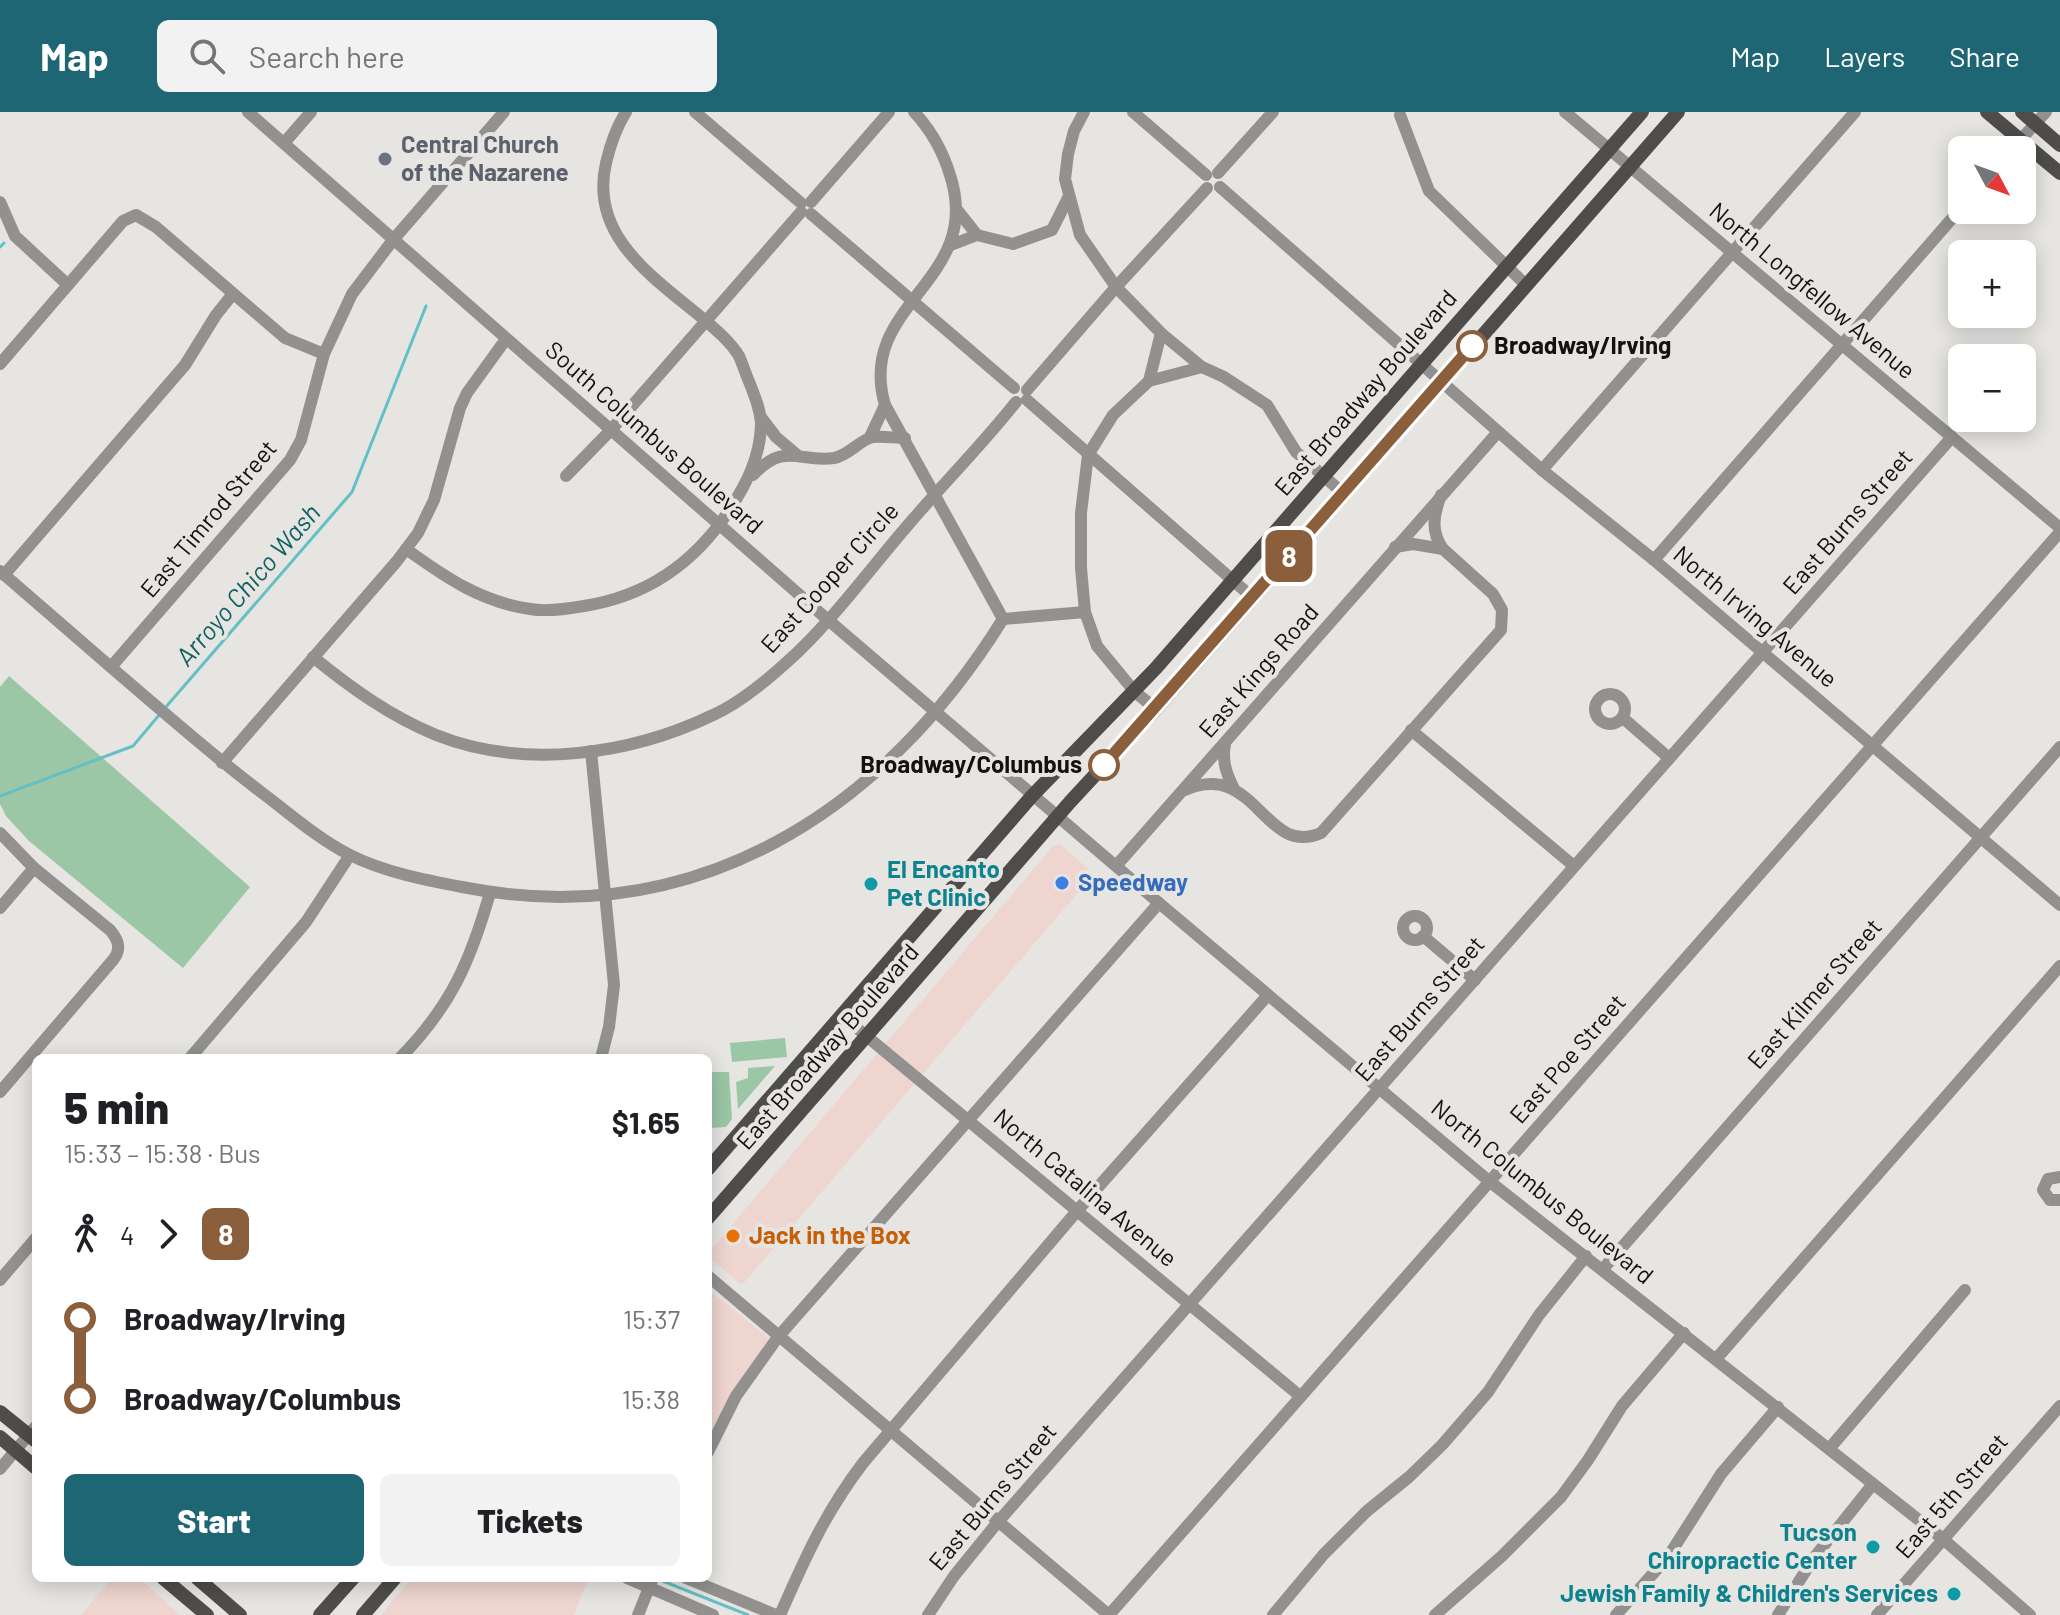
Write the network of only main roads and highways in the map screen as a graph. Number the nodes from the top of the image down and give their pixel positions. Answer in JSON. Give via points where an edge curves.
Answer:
{"nodes":[{"id":1,"x":1642,"y":112,"type":"edge"},
{"id":2,"x":1678,"y":112,"type":"edge"},
{"id":3,"x":1987,"y":112,"type":"edge"},
{"id":4,"x":2022,"y":112,"type":"edge"},
{"id":5,"x":2008,"y":136,"type":"edge"},
{"id":6,"x":2060,"y":145,"type":"edge"},
{"id":7,"x":2036,"y":158,"type":"edge"},
{"id":8,"x":2060,"y":173,"type":"edge"},
{"id":9,"x":712,"y":1164,"type":"edge"},
{"id":10,"x":712,"y":1213,"type":"edge"},
{"id":11,"x":0,"y":1412,"type":"edge"},
{"id":12,"x":32,"y":1433,"type":"edge"},
{"id":13,"x":0,"y":1437,"type":"edge"},
{"id":14,"x":32,"y":1464,"type":"edge"},
{"id":15,"x":168,"y":1582,"type":"edge"},
{"id":16,"x":202,"y":1582,"type":"edge"},
{"id":17,"x":349,"y":1582,"type":"edge"},
{"id":18,"x":392,"y":1582,"type":"edge"},
{"id":19,"x":207,"y":1615,"type":"edge"},
{"id":20,"x":240,"y":1615,"type":"edge"},
{"id":21,"x":320,"y":1615,"type":"edge"},
{"id":22,"x":363,"y":1615,"type":"edge"}],
"edges":[{"from":1,"to":9,"type":"main road","name":"East Broadway Boulevard","via":[[1135,692],[1032,796]]},
{"from":2,"to":10,"type":"main road","name":"East Broadway Boulevard"},
{"from":3,"to":5,"type":"main road"},
{"from":4,"to":6,"type":"main road"},
{"from":7,"to":8,"type":"main road"},
{"from":11,"to":12,"type":"main road"},
{"from":13,"to":14,"type":"main road"},
{"from":15,"to":19,"type":"main road"},
{"from":16,"to":20,"type":"main road"},
{"from":17,"to":21,"type":"main road"},
{"from":18,"to":22,"type":"main road"}]}
